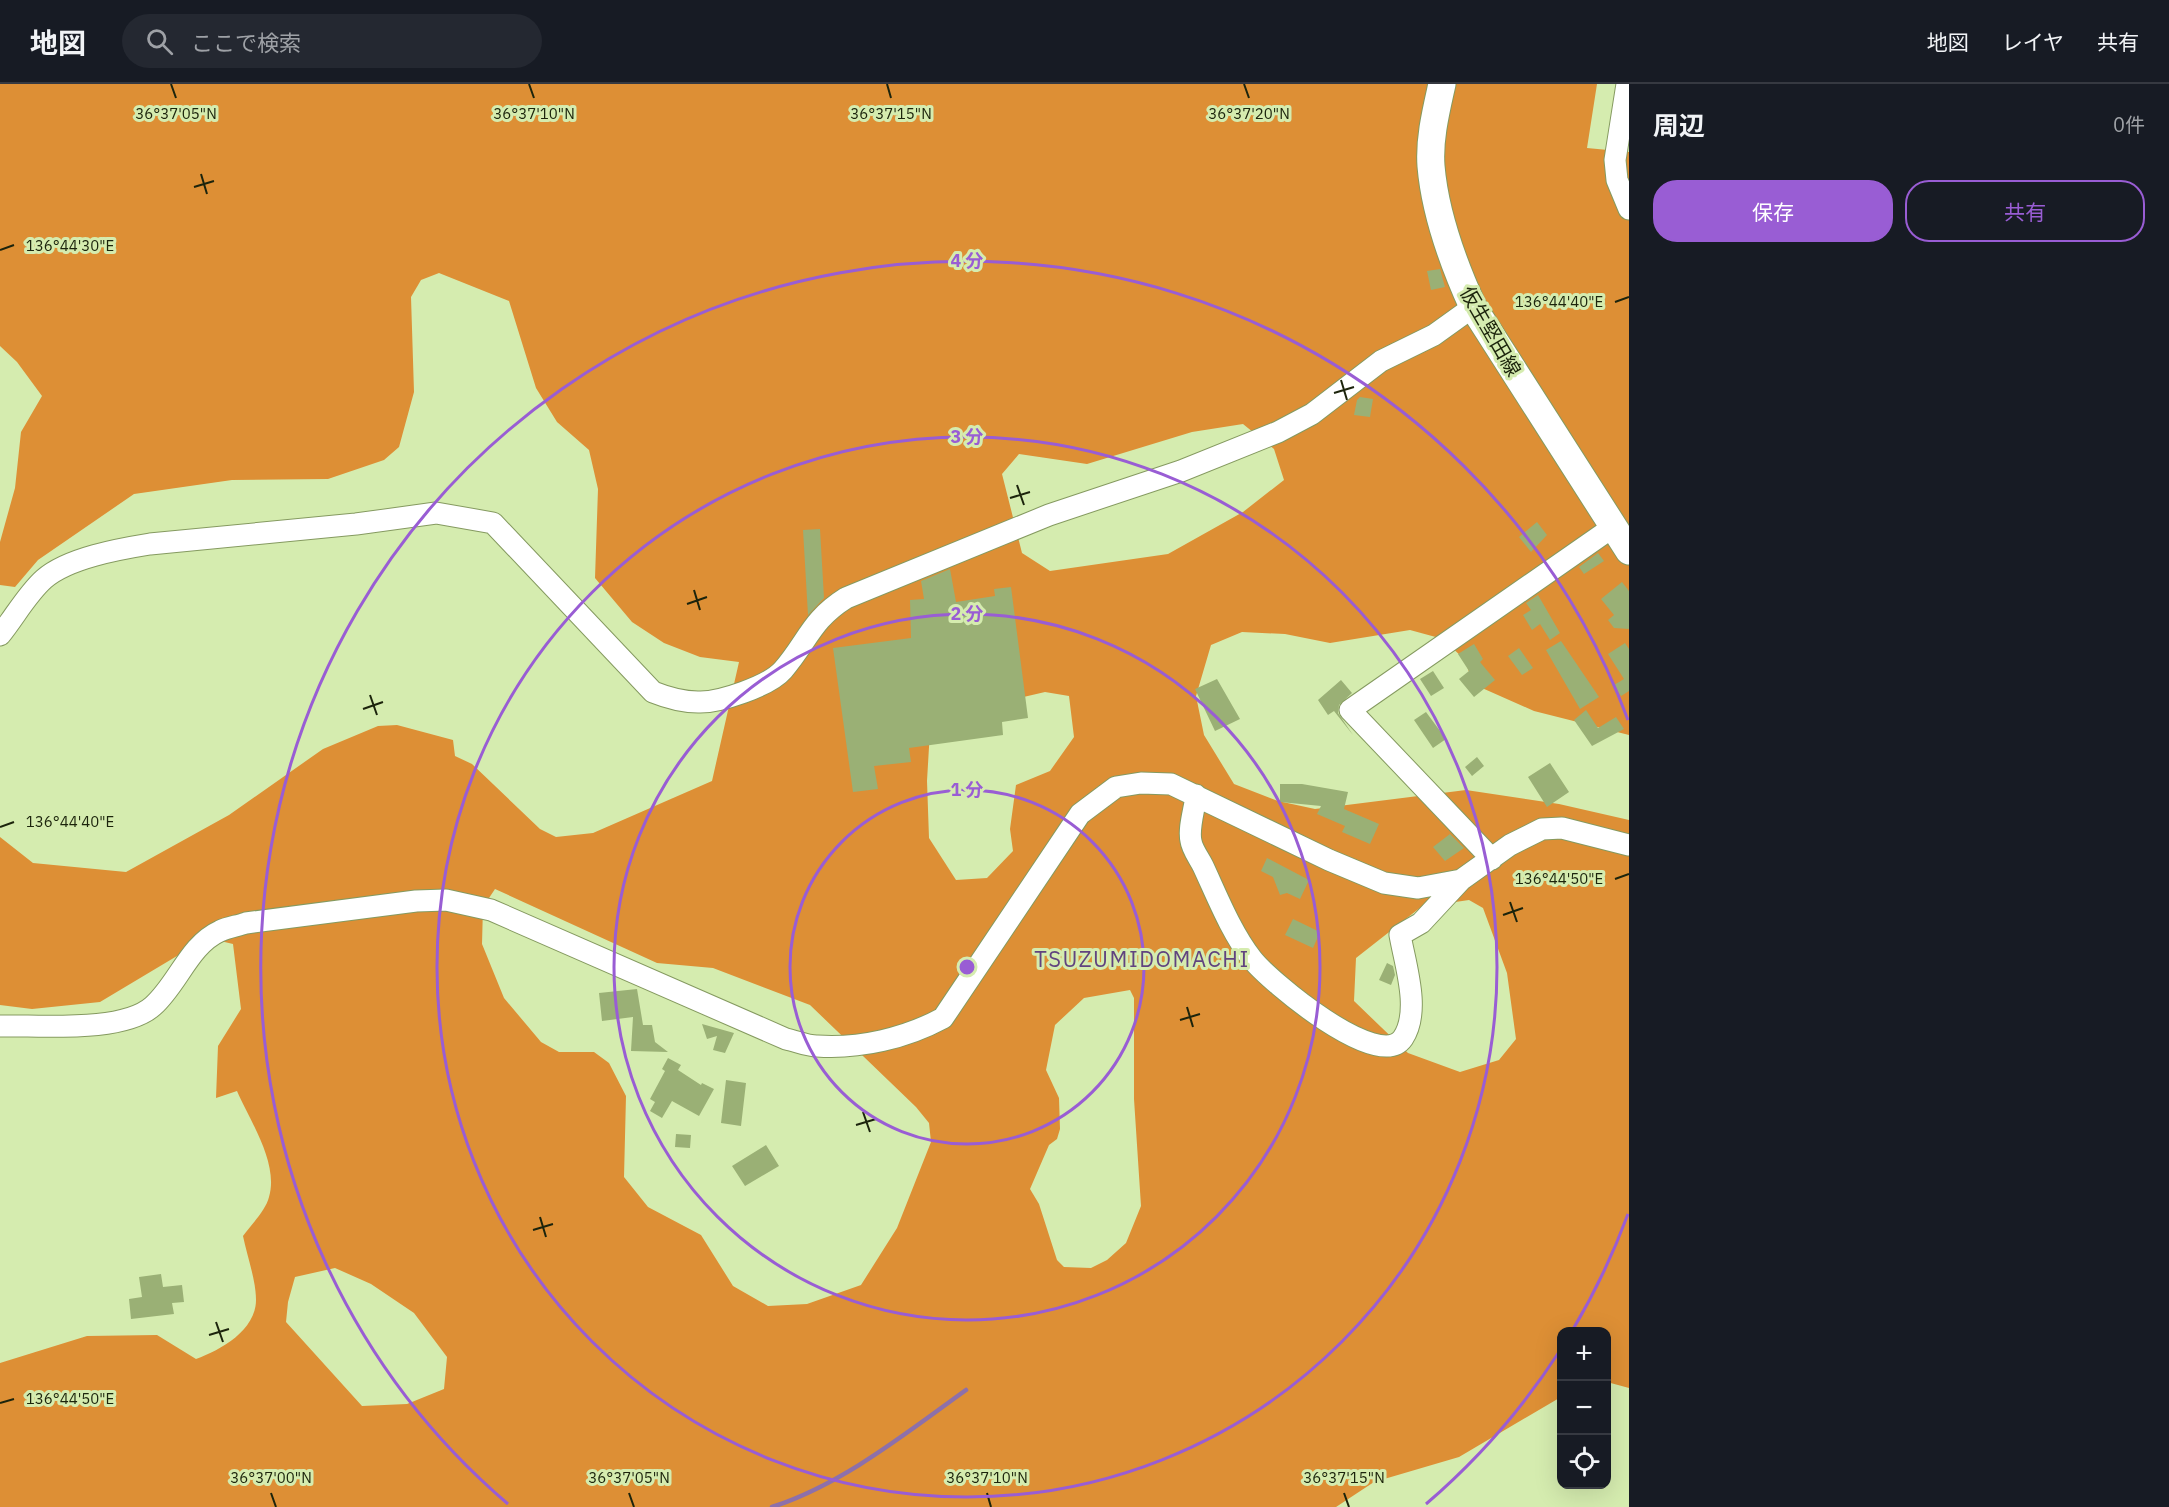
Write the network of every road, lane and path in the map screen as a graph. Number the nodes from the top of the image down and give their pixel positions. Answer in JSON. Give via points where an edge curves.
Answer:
{"nodes":[{"id":1,"x":1442,"y":84,"type":"edge"},
{"id":2,"x":1627,"y":84,"type":"edge"},
{"id":3,"x":1629,"y":209,"type":"edge"},
{"id":4,"x":1473,"y":307,"type":"junction"},
{"id":5,"x":1613,"y":527,"type":"junction"},
{"id":6,"x":1629,"y":551,"type":"edge"},
{"id":7,"x":0,"y":635,"type":"edge"},
{"id":8,"x":1196,"y":795,"type":"junction"},
{"id":9,"x":1629,"y":845,"type":"edge"},
{"id":10,"x":1492,"y":860,"type":"junction"},
{"id":11,"x":1461,"y":880,"type":"junction"},
{"id":12,"x":0,"y":1026,"type":"edge"}],
"edges":[{"from":1,"to":4,"type":"main road","name":"仮生堅田線","via":[[1431,164],[1455,268]]},
{"from":2,"to":3,"type":"street","via":[[1615,160],[1617,180]]},
{"from":4,"to":5,"type":"main road","name":"仮生堅田線"},
{"from":4,"to":7,"type":"street","via":[[1434,335],[1382,361],[1312,414],[1278,432],[1181,471],[1048,515],[846,598],[826,611],[773,679],[700,702],[672,700],[654,692],[493,523],[436,513],[120,549],[62,568],[43,580]]},
{"from":5,"to":6,"type":"main road","name":"仮生堅田線"},
{"from":5,"to":10,"type":"street","via":[[1350,710]]},
{"from":8,"to":11,"type":"street","via":[[1384,883],[1418,888]]},
{"from":8,"to":11,"type":"street","via":[[1191,840],[1250,957],[1270,980],[1298,1002],[1344,1032],[1381,1047],[1395,1046],[1409,1024],[1411,1005],[1400,935],[1421,923]]},
{"from":8,"to":12,"type":"street","via":[[1171,784],[1116,787],[1080,814],[943,1018],[923,1029],[886,1040],[816,1047],[786,1039],[491,910],[446,900],[246,923],[219,931],[199,945],[153,1006],[138,1015],[119,1021]]},
{"from":9,"to":10,"type":"street","via":[[1562,828],[1542,829],[1510,845]]},
{"from":10,"to":11,"type":"street"}]}
